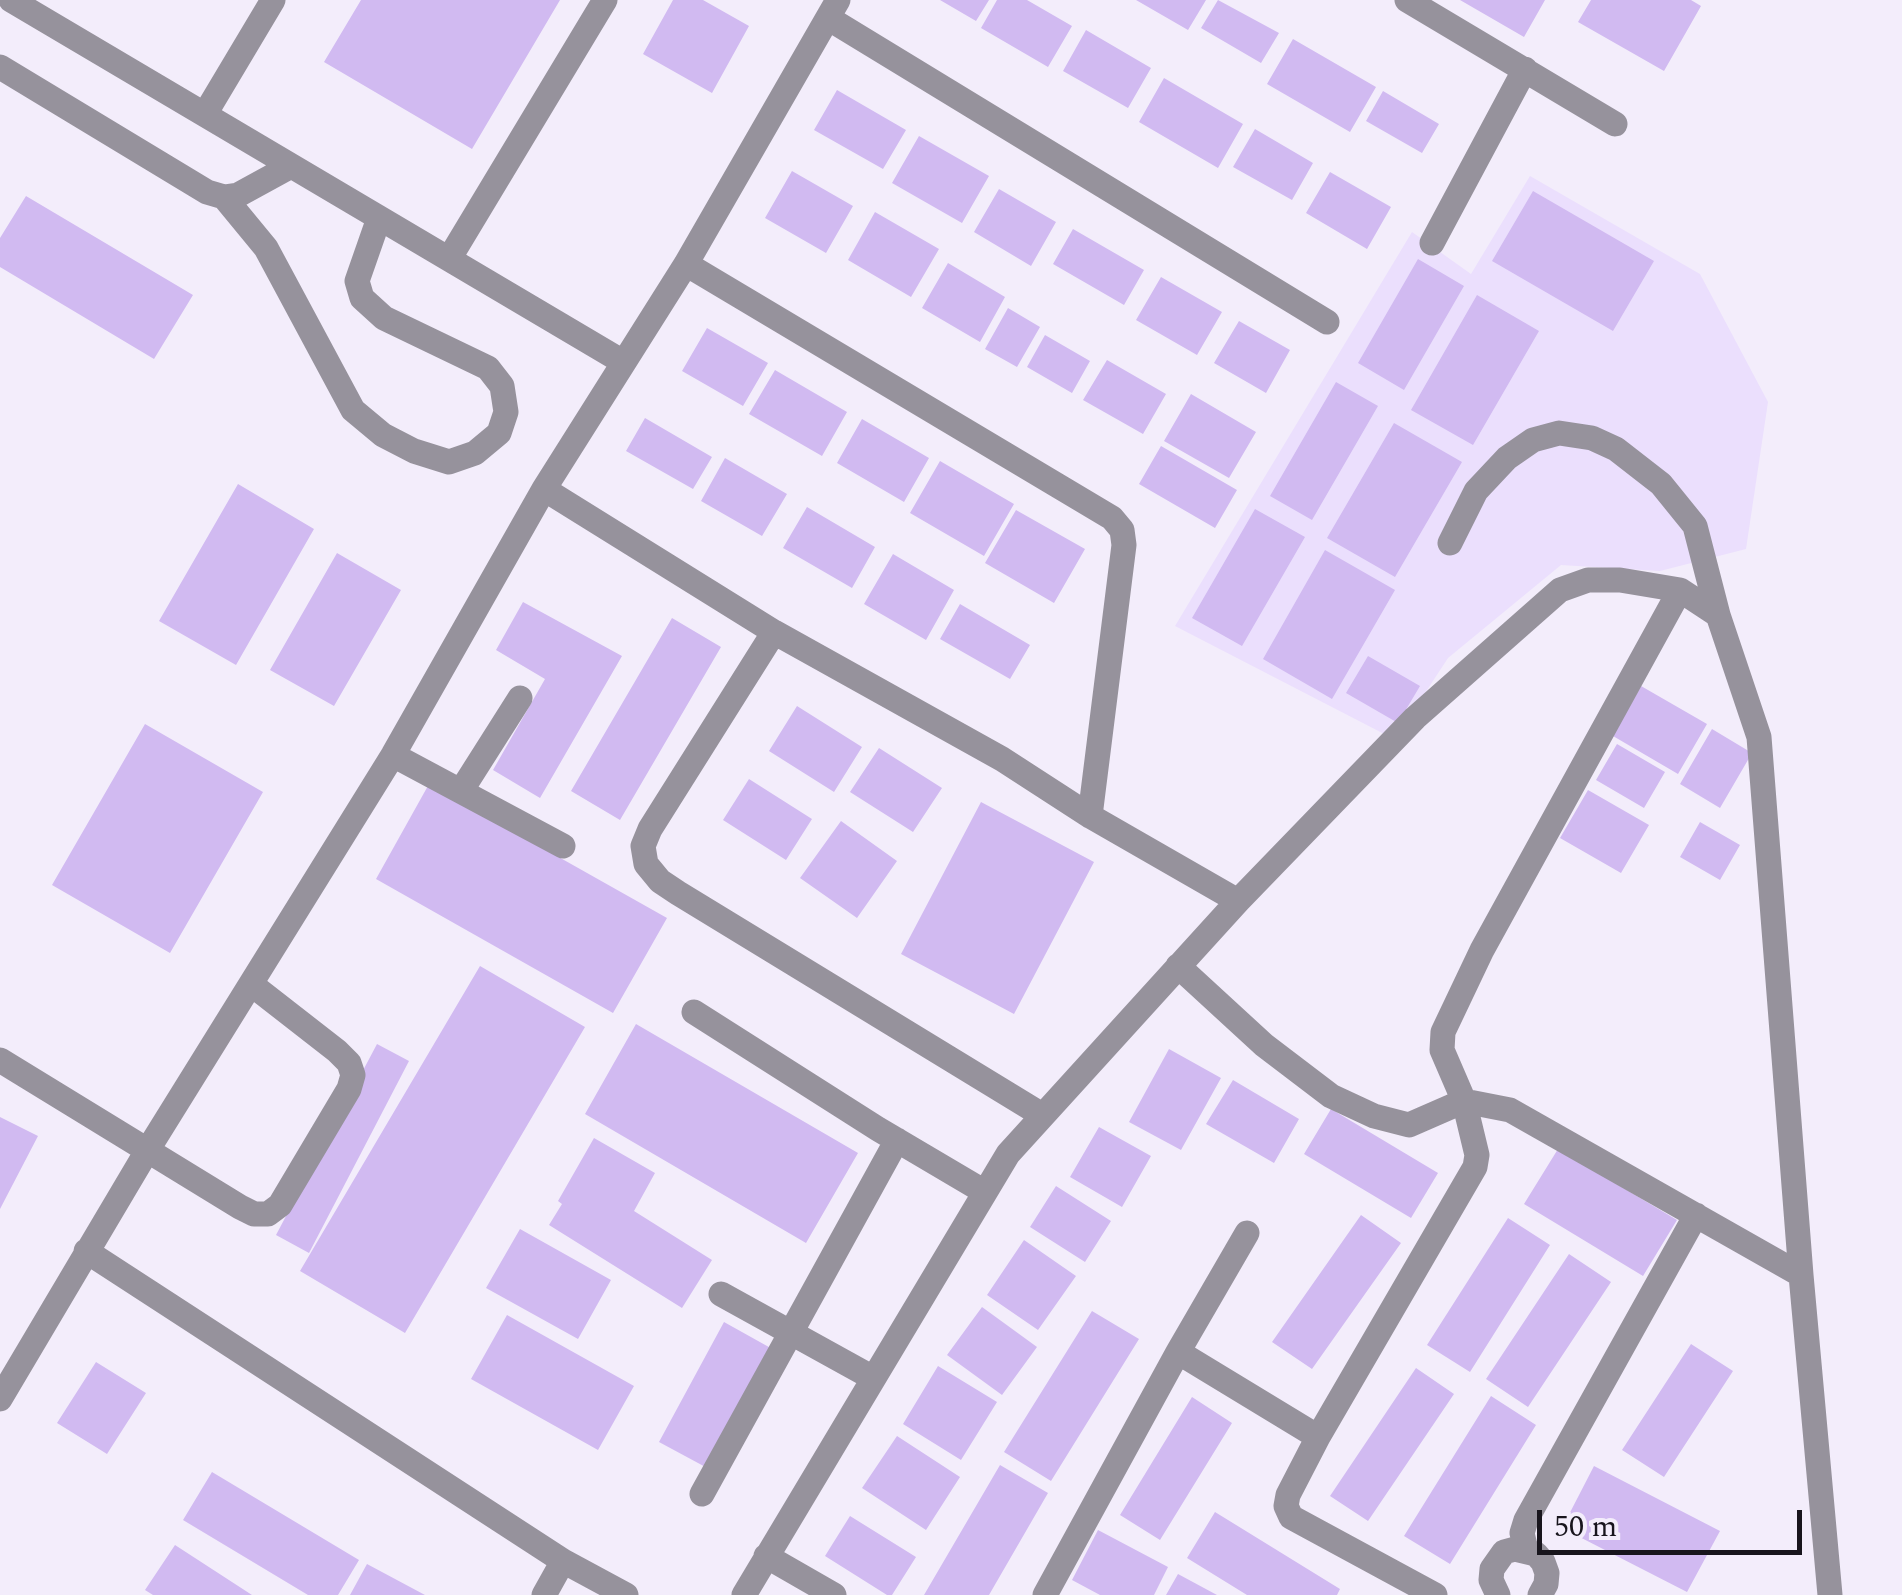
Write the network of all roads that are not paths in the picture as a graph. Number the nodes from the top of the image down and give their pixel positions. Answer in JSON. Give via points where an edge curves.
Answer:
{"nodes":[{"id":1,"x":10,"y":0,"type":"edge"},
{"id":2,"x":274,"y":0,"type":"edge"},
{"id":3,"x":605,"y":0,"type":"edge"},
{"id":4,"x":1408,"y":0,"type":"edge"},
{"id":5,"x":833,"y":9,"type":"edge"},
{"id":6,"x":0,"y":67,"type":"edge"},
{"id":7,"x":1525,"y":69,"type":"junction"},
{"id":8,"x":205,"y":114,"type":"junction"},
{"id":9,"x":1615,"y":124,"type":"dead end"},
{"id":10,"x":291,"y":166,"type":"junction"},
{"id":11,"x":224,"y":197,"type":"junction"},
{"id":12,"x":380,"y":218,"type":"junction"},
{"id":13,"x":1432,"y":243,"type":"dead end"},
{"id":14,"x":449,"y":259,"type":"junction"},
{"id":15,"x":686,"y":264,"type":"junction"},
{"id":16,"x":1328,"y":322,"type":"dead end"},
{"id":17,"x":624,"y":362,"type":"junction"},
{"id":18,"x":544,"y":489,"type":"junction"},
{"id":19,"x":1450,"y":544,"type":"dead end"},
{"id":20,"x":1680,"y":590,"type":"junction"},
{"id":21,"x":1718,"y":615,"type":"junction"},
{"id":22,"x":774,"y":632,"type":"junction"},
{"id":23,"x":520,"y":698,"type":"dead end"},
{"id":24,"x":394,"y":755,"type":"junction"},
{"id":25,"x":461,"y":791,"type":"junction"},
{"id":26,"x":1090,"y":816,"type":"junction"},
{"id":27,"x":563,"y":846,"type":"dead end"},
{"id":28,"x":1238,"y":902,"type":"junction"},
{"id":29,"x":1178,"y":966,"type":"junction"},
{"id":30,"x":251,"y":984,"type":"junction"},
{"id":31,"x":694,"y":1012,"type":"dead end"},
{"id":32,"x":0,"y":1060,"type":"edge"},
{"id":33,"x":1464,"y":1101,"type":"junction"},
{"id":34,"x":1042,"y":1115,"type":"junction"},
{"id":35,"x":898,"y":1140,"type":"junction"},
{"id":36,"x":147,"y":1151,"type":"junction"},
{"id":37,"x":984,"y":1191,"type":"junction"},
{"id":38,"x":1696,"y":1215,"type":"junction"},
{"id":39,"x":1247,"y":1233,"type":"dead end"},
{"id":40,"x":86,"y":1251,"type":"junction"},
{"id":41,"x":1801,"y":1275,"type":"junction"},
{"id":42,"x":721,"y":1294,"type":"dead end"},
{"id":43,"x":792,"y":1333,"type":"junction"},
{"id":44,"x":1178,"y":1352,"type":"junction"},
{"id":45,"x":874,"y":1378,"type":"junction"},
{"id":46,"x":0,"y":1398,"type":"edge"},
{"id":47,"x":1318,"y":1438,"type":"junction"},
{"id":48,"x":702,"y":1494,"type":"dead end"},
{"id":49,"x":1526,"y":1550,"type":"junction"},
{"id":50,"x":766,"y":1556,"type":"junction"},
{"id":51,"x":563,"y":1561,"type":"junction"},
{"id":52,"x":1551,"y":1591,"type":"edge"},
{"id":53,"x":544,"y":1595,"type":"edge"},
{"id":54,"x":626,"y":1595,"type":"edge"},
{"id":55,"x":744,"y":1595,"type":"edge"},
{"id":56,"x":834,"y":1595,"type":"edge"},
{"id":57,"x":1046,"y":1595,"type":"edge"},
{"id":58,"x":1435,"y":1595,"type":"edge"},
{"id":59,"x":1498,"y":1595,"type":"edge"},
{"id":60,"x":1830,"y":1595,"type":"edge"}],
"edges":[{"from":1,"to":8,"type":"street"},
{"from":2,"to":8,"type":"street"},
{"from":3,"to":14,"type":"street"},
{"from":4,"to":7,"type":"street"},
{"from":5,"to":15,"type":"street"},
{"from":5,"to":16,"type":"street"},
{"from":6,"to":11,"type":"street"},
{"from":7,"to":9,"type":"street"},
{"from":7,"to":13,"type":"street"},
{"from":8,"to":10,"type":"street"},
{"from":10,"to":11,"type":"street"},
{"from":10,"to":12,"type":"street"},
{"from":11,"to":12,"type":"street","via":[[266,248],[354,410],[383,435],[449,462],[475,453],[500,433],[506,412],[502,386],[488,368],[384,318],[362,298],[358,281]]},
{"from":12,"to":14,"type":"street"},
{"from":14,"to":17,"type":"street"},
{"from":15,"to":17,"type":"street"},
{"from":15,"to":26,"type":"street","via":[[1112,518],[1122,530]]},
{"from":17,"to":18,"type":"street"},
{"from":18,"to":22,"type":"street"},
{"from":18,"to":24,"type":"street"},
{"from":19,"to":21,"type":"street","via":[[1476,491],[1507,458],[1533,440],[1559,434],[1592,438],[1661,484],[1695,526]]},
{"from":20,"to":21,"type":"street"},
{"from":20,"to":28,"type":"street","via":[[1588,580],[1560,590],[1416,718]]},
{"from":20,"to":33,"type":"street","via":[[1443,1032],[1442,1050]]},
{"from":21,"to":41,"type":"street","via":[[1759,737]]},
{"from":22,"to":26,"type":"street"},
{"from":22,"to":34,"type":"street","via":[[650,829],[643,846],[646,864],[678,893]]},
{"from":23,"to":25,"type":"street"},
{"from":24,"to":25,"type":"street"},
{"from":24,"to":30,"type":"street"},
{"from":25,"to":27,"type":"street"},
{"from":26,"to":28,"type":"street"},
{"from":28,"to":29,"type":"street"},
{"from":29,"to":33,"type":"street","via":[[1331,1096],[1409,1125]]},
{"from":29,"to":34,"type":"street"},
{"from":30,"to":36,"type":"street"},
{"from":30,"to":36,"type":"street","via":[[337,1051],[353,1075],[280,1204],[268,1214],[254,1214]]},
{"from":31,"to":35,"type":"street"},
{"from":32,"to":36,"type":"street"},
{"from":33,"to":38,"type":"street","via":[[1510,1110]]},
{"from":33,"to":47,"type":"street","via":[[1476,1167]]},
{"from":34,"to":37,"type":"street"},
{"from":35,"to":37,"type":"street"},
{"from":35,"to":43,"type":"street"},
{"from":36,"to":40,"type":"street"},
{"from":37,"to":45,"type":"street"},
{"from":38,"to":41,"type":"street"},
{"from":38,"to":49,"type":"street","via":[[1531,1509],[1522,1533]]},
{"from":39,"to":44,"type":"street"},
{"from":40,"to":46,"type":"street"},
{"from":40,"to":51,"type":"street"},
{"from":41,"to":60,"type":"street"},
{"from":42,"to":43,"type":"street"},
{"from":43,"to":45,"type":"street"},
{"from":43,"to":48,"type":"street"},
{"from":44,"to":47,"type":"street"},
{"from":44,"to":57,"type":"street"},
{"from":45,"to":50,"type":"street"},
{"from":47,"to":58,"type":"street","via":[[1288,1494],[1291,1517]]},
{"from":49,"to":52,"type":"street","via":[[1544,1562]]},
{"from":49,"to":59,"type":"street","via":[[1496,1559],[1491,1580]]},
{"from":50,"to":55,"type":"street"},
{"from":50,"to":56,"type":"street"},
{"from":51,"to":53,"type":"street"},
{"from":51,"to":54,"type":"street"}]}
